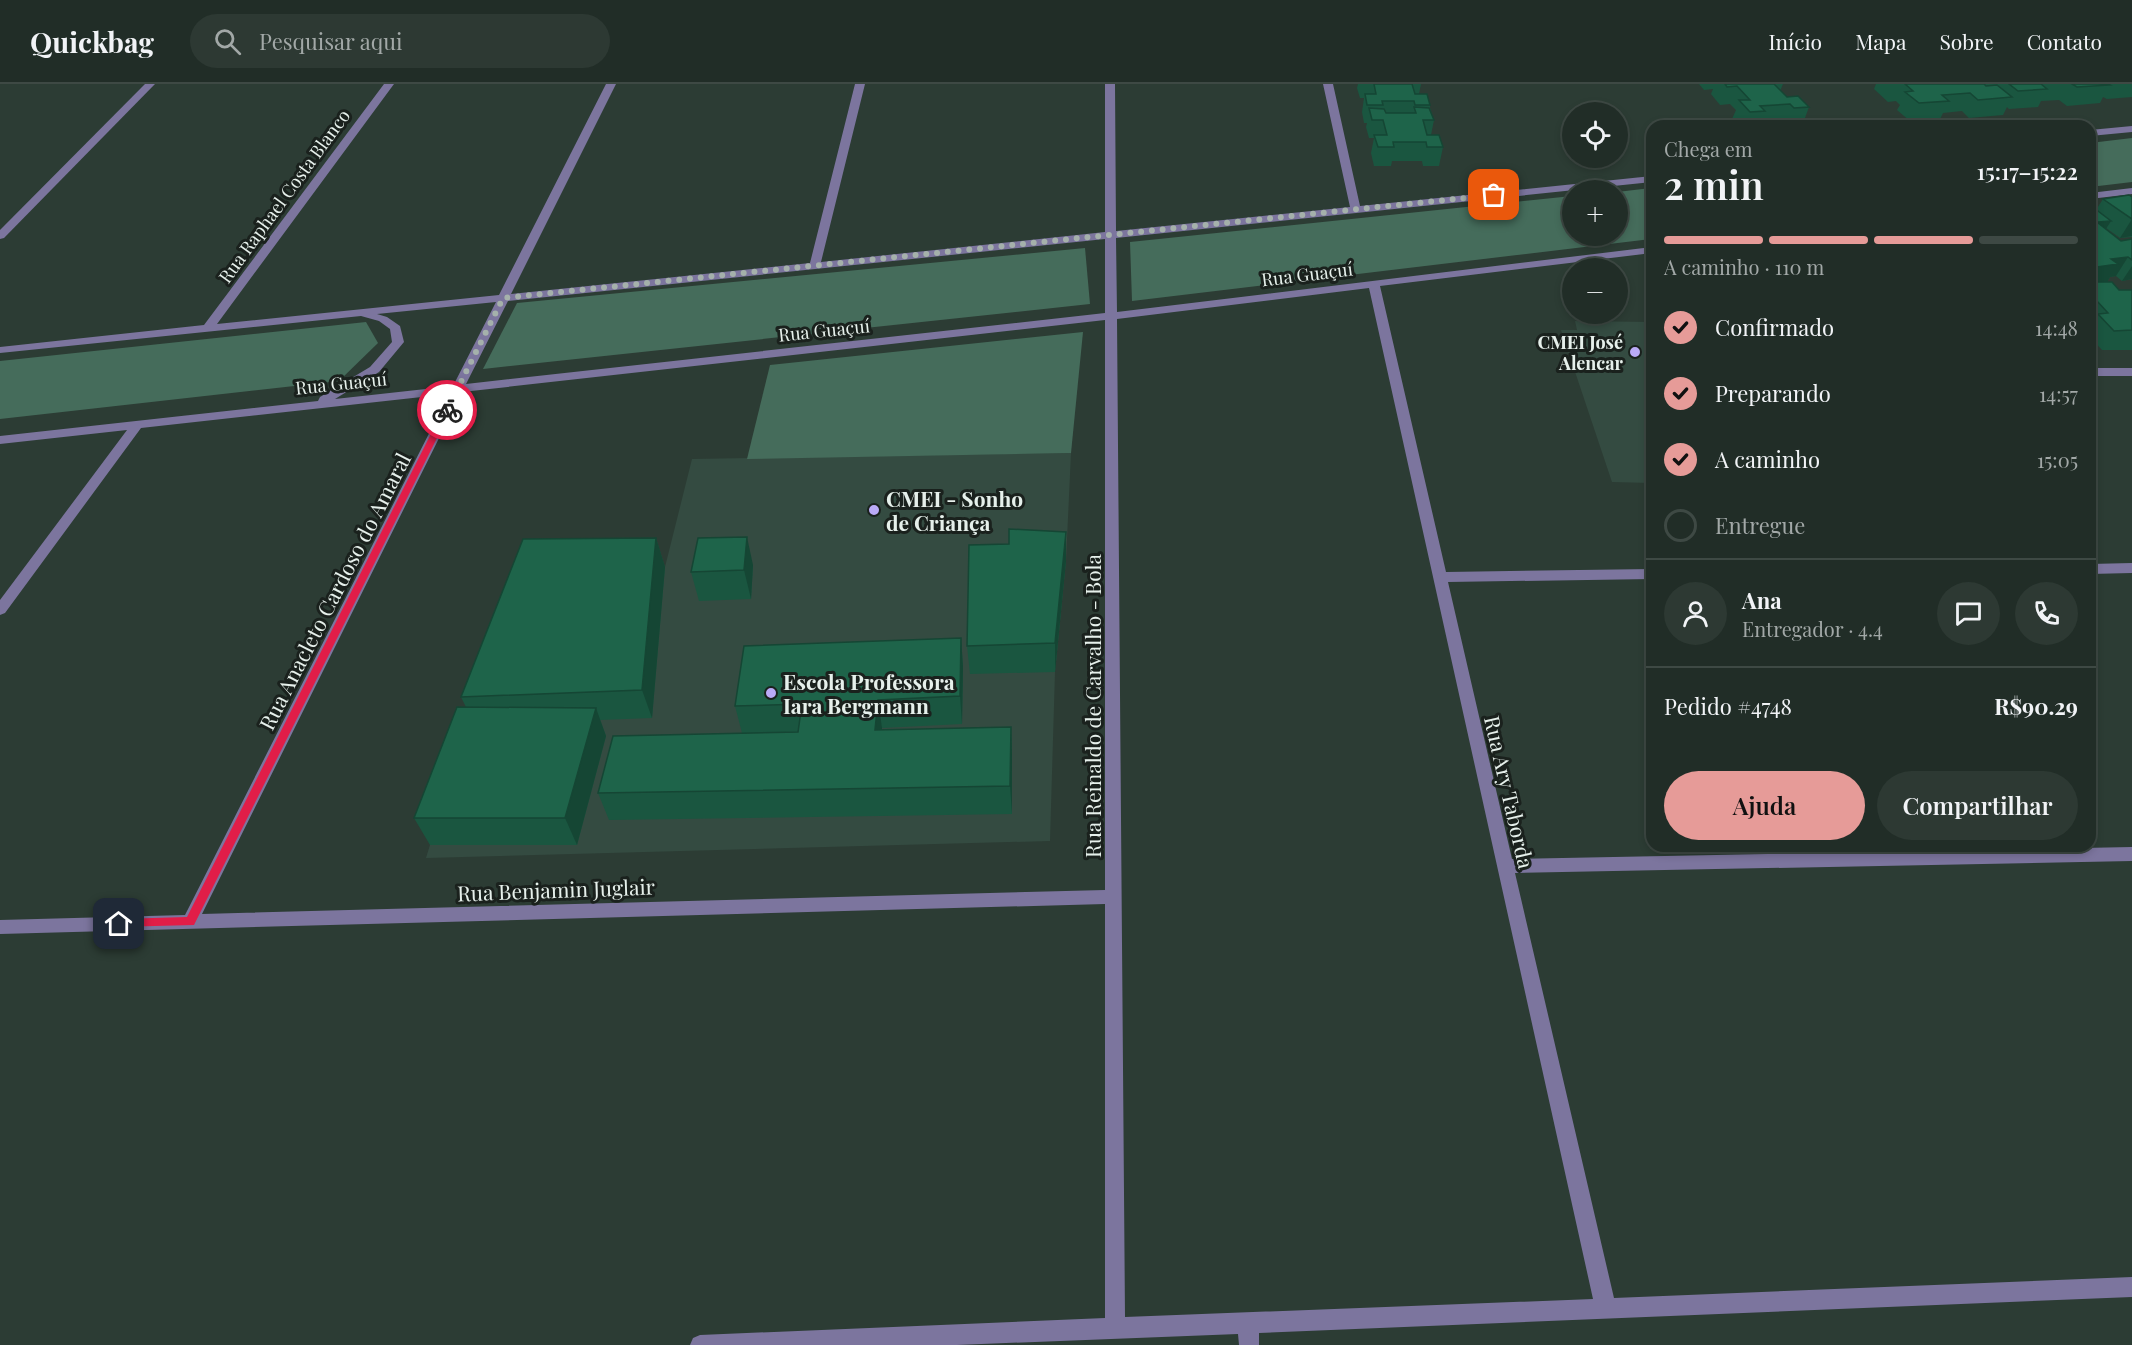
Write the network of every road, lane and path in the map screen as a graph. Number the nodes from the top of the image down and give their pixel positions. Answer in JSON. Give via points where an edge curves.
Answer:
{"nodes":[{"id":1,"x":150,"y":84,"type":"edge"},
{"id":2,"x":389,"y":84,"type":"edge"},
{"id":3,"x":611,"y":84,"type":"edge"},
{"id":4,"x":860,"y":84,"type":"edge"},
{"id":5,"x":1110,"y":84,"type":"edge"},
{"id":6,"x":1328,"y":84,"type":"edge"},
{"id":7,"x":2132,"y":129,"type":"edge"},
{"id":8,"x":2096,"y":132,"type":"edge"},
{"id":9,"x":1646,"y":180,"type":"edge"},
{"id":10,"x":2132,"y":191,"type":"edge"},
{"id":11,"x":2096,"y":195,"type":"edge"},
{"id":12,"x":1356,"y":209,"type":"junction"},
{"id":13,"x":1111,"y":235,"type":"junction"},
{"id":14,"x":0,"y":236,"type":"edge"},
{"id":15,"x":1646,"y":251,"type":"edge"},
{"id":16,"x":815,"y":265,"type":"junction"},
{"id":17,"x":1374,"y":284,"type":"junction"},
{"id":18,"x":503,"y":298,"type":"junction"},
{"id":19,"x":356,"y":313,"type":"junction"},
{"id":20,"x":1112,"y":316,"type":"junction"},
{"id":21,"x":208,"y":328,"type":"junction"},
{"id":22,"x":0,"y":350,"type":"edge"},
{"id":23,"x":2096,"y":372,"type":"edge"},
{"id":24,"x":2132,"y":372,"type":"edge"},
{"id":25,"x":458,"y":389,"type":"junction"},
{"id":26,"x":316,"y":404,"type":"junction"},
{"id":27,"x":137,"y":424,"type":"junction"},
{"id":28,"x":0,"y":440,"type":"edge"},
{"id":29,"x":2132,"y":568,"type":"edge"},
{"id":30,"x":2096,"y":569,"type":"edge"},
{"id":31,"x":1646,"y":574,"type":"edge"},
{"id":32,"x":1440,"y":577,"type":"junction"},
{"id":33,"x":0,"y":610,"type":"edge"},
{"id":34,"x":2132,"y":854,"type":"edge"},
{"id":35,"x":1506,"y":866,"type":"junction"},
{"id":36,"x":1114,"y":897,"type":"junction"},
{"id":37,"x":190,"y":922,"type":"junction"},
{"id":38,"x":0,"y":927,"type":"edge"},
{"id":39,"x":2132,"y":1287,"type":"edge"},
{"id":40,"x":1606,"y":1308,"type":"junction"},
{"id":41,"x":1248,"y":1323,"type":"junction"},
{"id":42,"x":1115,"y":1328,"type":"junction"},
{"id":43,"x":700,"y":1345,"type":"edge"},
{"id":44,"x":1249,"y":1345,"type":"edge"}],
"edges":[{"from":1,"to":14,"type":"street"},
{"from":2,"to":21,"type":"street","name":"Rua Raphael Costa Blanco"},
{"from":3,"to":18,"type":"street","name":"Rua Anacleto Cardoso do Amaral"},
{"from":4,"to":16,"type":"street"},
{"from":5,"to":13,"type":"street","name":"Rua Reinaldo de Carvalho - Bola"},
{"from":6,"to":12,"type":"street"},
{"from":7,"to":8,"type":"street"},
{"from":9,"to":12,"type":"street"},
{"from":10,"to":11,"type":"street"},
{"from":12,"to":13,"type":"street"},
{"from":13,"to":16,"type":"street"},
{"from":13,"to":20,"type":"street","name":"Rua Reinaldo de Carvalho - Bola"},
{"from":15,"to":17,"type":"street","name":"Rua Guaçuí"},
{"from":16,"to":18,"type":"street"},
{"from":17,"to":20,"type":"street","name":"Rua Guaçuí"},
{"from":17,"to":32,"type":"street","name":"Rua Ary Taborda"},
{"from":18,"to":19,"type":"street"},
{"from":18,"to":25,"type":"street","name":"Rua Anacleto Cardoso do Amaral"},
{"from":19,"to":21,"type":"street"},
{"from":19,"to":26,"type":"street","via":[[383,319],[396,328],[398,342],[387,360],[366,378]]},
{"from":20,"to":25,"type":"street","name":"Rua Guaçuí"},
{"from":20,"to":36,"type":"street","name":"Rua Reinaldo de Carvalho - Bola"},
{"from":21,"to":22,"type":"street"},
{"from":23,"to":24,"type":"street"},
{"from":25,"to":26,"type":"street","name":"Rua Guaçuí"},
{"from":25,"to":37,"type":"street","name":"Rua Anacleto Cardoso do Amaral"},
{"from":26,"to":27,"type":"street","name":"Rua Guaçuí"},
{"from":27,"to":28,"type":"street","name":"Rua Guaçuí"},
{"from":27,"to":33,"type":"street"},
{"from":29,"to":30,"type":"street"},
{"from":31,"to":32,"type":"street"},
{"from":32,"to":35,"type":"street","name":"Rua Ary Taborda"},
{"from":34,"to":35,"type":"street"},
{"from":35,"to":40,"type":"street","name":"Rua Ary Taborda"},
{"from":36,"to":37,"type":"street","name":"Rua Benjamin Juglair"},
{"from":36,"to":42,"type":"street","name":"Rua Reinaldo de Carvalho - Bola"},
{"from":37,"to":38,"type":"street","name":"Rua Benjamin Juglair"},
{"from":39,"to":40,"type":"street"},
{"from":40,"to":41,"type":"street"},
{"from":41,"to":42,"type":"street"},
{"from":41,"to":44,"type":"street"},
{"from":42,"to":43,"type":"street"}]}
